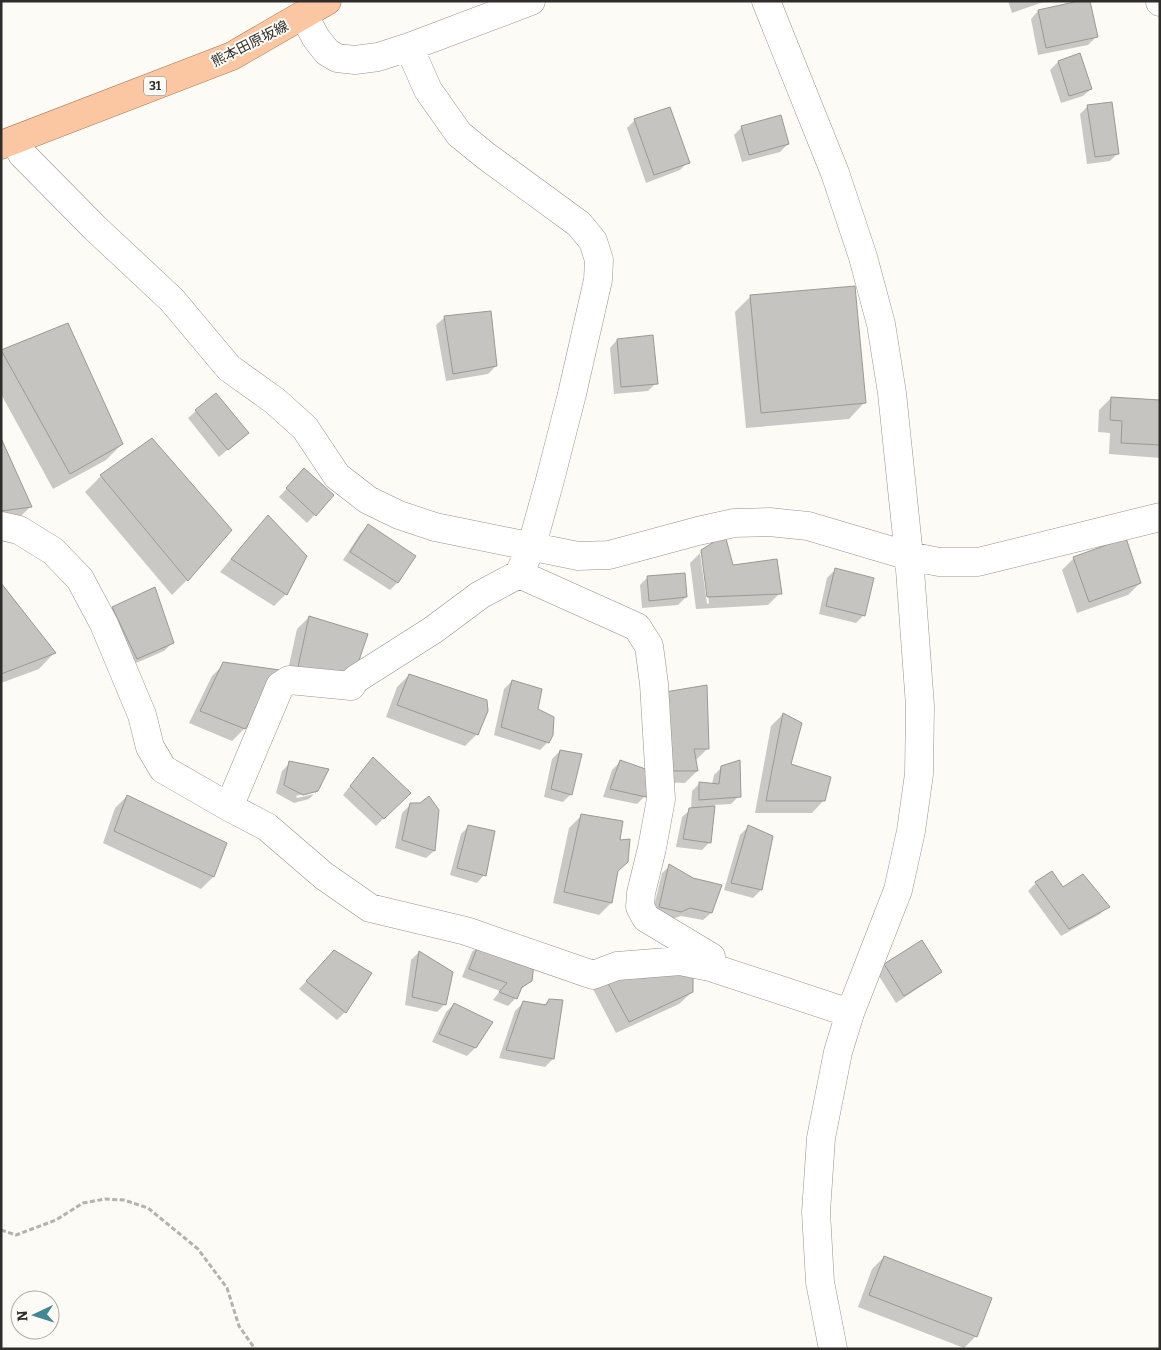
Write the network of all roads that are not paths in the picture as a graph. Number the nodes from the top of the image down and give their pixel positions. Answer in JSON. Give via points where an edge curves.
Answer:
{"nodes":[{"id":1,"x":327,"y":1,"type":"edge"},
{"id":2,"x":531,"y":1,"type":"edge"},
{"id":3,"x":766,"y":1,"type":"edge"},
{"id":4,"x":304,"y":16,"type":"junction"},
{"id":5,"x":409,"y":47,"type":"junction"},
{"id":6,"x":8,"y":143,"type":"edge"},
{"id":7,"x":1160,"y":517,"type":"edge"},
{"id":8,"x":1,"y":526,"type":"edge"},
{"id":9,"x":532,"y":545,"type":"junction"},
{"id":10,"x":909,"y":556,"type":"junction"},
{"id":11,"x":519,"y":574,"type":"junction"},
{"id":12,"x":229,"y":807,"type":"junction"},
{"id":13,"x":710,"y":967,"type":"junction"},
{"id":14,"x":850,"y":1013,"type":"junction"},
{"id":15,"x":833,"y":1349,"type":"edge"}],
"edges":[{"from":1,"to":4,"type":"main road","name":"熊本田原坂線","number":"31"},
{"from":2,"to":5,"type":"street"},
{"from":3,"to":10,"type":"street","via":[[835,173],[881,324],[892,393]]},
{"from":4,"to":5,"type":"street","via":[[327,52],[337,58],[378,57]]},
{"from":4,"to":6,"type":"main road","name":"熊本田原坂線","number":"31","via":[[232,56]]},
{"from":5,"to":9,"type":"street","via":[[428,90],[459,134],[579,224],[593,241],[599,260],[598,280],[572,394]]},
{"from":6,"to":9,"type":"street","via":[[172,300],[230,368],[305,428],[337,476],[368,500],[435,527]]},
{"from":7,"to":10,"type":"street","via":[[978,562],[939,562]]},
{"from":8,"to":12,"type":"street","via":[[19,530],[53,551],[80,579],[104,624],[142,715],[150,747],[163,769]]},
{"from":9,"to":10,"type":"street","via":[[578,556],[609,555],[734,523],[769,522],[808,526]]},
{"from":9,"to":11,"type":"street"},
{"from":10,"to":14,"type":"street","via":[[920,706],[919,774],[898,890]]},
{"from":11,"to":12,"type":"street","via":[[480,595],[433,630],[356,679],[351,686],[289,680],[280,686]]},
{"from":11,"to":13,"type":"street","via":[[637,627],[649,646],[661,798],[640,907],[646,918],[711,957]]},
{"from":12,"to":13,"type":"street","via":[[267,827],[324,876],[370,908],[466,931],[594,975],[617,966],[680,961]]},
{"from":13,"to":14,"type":"street"},
{"from":14,"to":15,"type":"street","via":[[838,1052],[821,1138],[816,1212],[820,1282]]}]}
